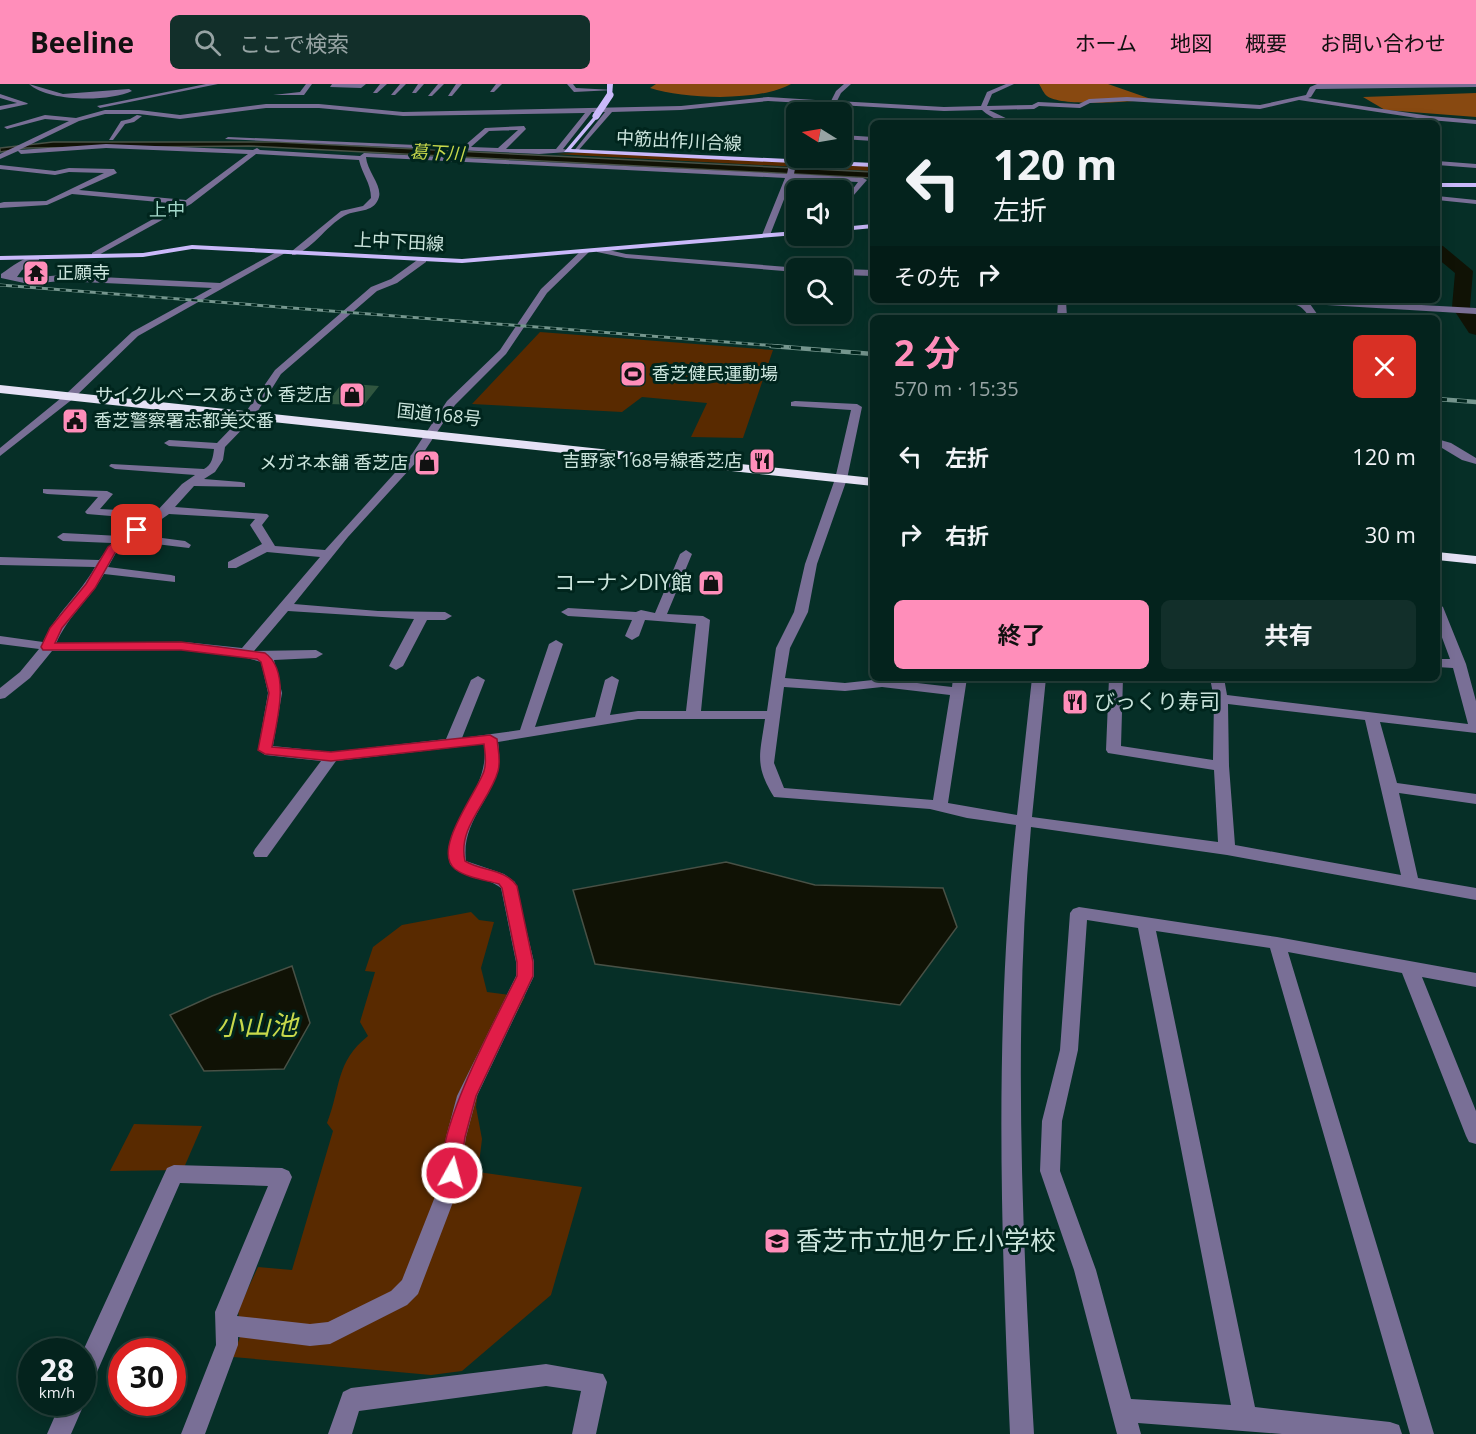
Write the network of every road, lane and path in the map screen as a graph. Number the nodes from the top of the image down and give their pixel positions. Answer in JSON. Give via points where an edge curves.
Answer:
{"nodes":[{"id":1,"x":32,"y":84,"type":"edge"},
{"id":2,"x":215,"y":84,"type":"edge"},
{"id":3,"x":284,"y":84,"type":"edge"},
{"id":4,"x":309,"y":84,"type":"edge"},
{"id":5,"x":363,"y":84,"type":"edge"},
{"id":6,"x":384,"y":84,"type":"edge"},
{"id":7,"x":403,"y":84,"type":"edge"},
{"id":8,"x":422,"y":84,"type":"edge"},
{"id":9,"x":441,"y":84,"type":"edge"},
{"id":10,"x":459,"y":84,"type":"edge"},
{"id":11,"x":500,"y":84,"type":"edge"},
{"id":12,"x":570,"y":84,"type":"edge"},
{"id":13,"x":848,"y":84,"type":"edge"},
{"id":14,"x":1011,"y":84,"type":"edge"},
{"id":15,"x":1426,"y":85,"type":"edge"},
{"id":16,"x":1476,"y":85,"type":"edge"},
{"id":17,"x":332,"y":86,"type":"dead end"},
{"id":18,"x":1319,"y":86,"type":"edge"},
{"id":19,"x":90,"y":87,"type":"dead end"},
{"id":20,"x":611,"y":89,"type":"edge"},
{"id":21,"x":375,"y":92,"type":"dead end"},
{"id":22,"x":414,"y":92,"type":"dead end"},
{"id":23,"x":492,"y":92,"type":"dead end"},
{"id":24,"x":393,"y":94,"type":"dead end"},
{"id":25,"x":276,"y":95,"type":"junction"},
{"id":26,"x":430,"y":95,"type":"dead end"},
{"id":27,"x":450,"y":95,"type":"dead end"},
{"id":28,"x":0,"y":96,"type":"edge"},
{"id":29,"x":1301,"y":99,"type":"junction"},
{"id":30,"x":806,"y":101,"type":"joint"},
{"id":31,"x":834,"y":102,"type":"joint"},
{"id":32,"x":852,"y":103,"type":"edge"},
{"id":33,"x":153,"y":105,"type":"dead end"},
{"id":34,"x":266,"y":106,"type":"junction"},
{"id":35,"x":0,"y":108,"type":"edge"},
{"id":36,"x":612,"y":108,"type":"junction"},
{"id":37,"x":983,"y":108,"type":"junction"},
{"id":38,"x":591,"y":109,"type":"junction"},
{"id":39,"x":105,"y":112,"type":"junction"},
{"id":40,"x":144,"y":112,"type":"junction"},
{"id":41,"x":77,"y":120,"type":"junction"},
{"id":42,"x":1004,"y":120,"type":"edge"},
{"id":43,"x":1476,"y":122,"type":"edge"},
{"id":44,"x":2,"y":127,"type":"edge"},
{"id":45,"x":52,"y":131,"type":"junction"},
{"id":46,"x":852,"y":138,"type":"edge"},
{"id":47,"x":111,"y":139,"type":"junction"},
{"id":48,"x":188,"y":139,"type":"dead end"},
{"id":49,"x":221,"y":139,"type":"dead end"},
{"id":50,"x":870,"y":139,"type":"edge"},
{"id":51,"x":31,"y":142,"type":"junction"},
{"id":52,"x":357,"y":144,"type":"junction"},
{"id":53,"x":0,"y":146,"type":"edge"},
{"id":54,"x":465,"y":149,"type":"junction"},
{"id":55,"x":257,"y":150,"type":"junction"},
{"id":56,"x":500,"y":150,"type":"junction"},
{"id":57,"x":562,"y":151,"type":"junction"},
{"id":58,"x":575,"y":151,"type":"junction"},
{"id":59,"x":2,"y":155,"type":"edge"},
{"id":60,"x":341,"y":155,"type":"junction"},
{"id":61,"x":362,"y":158,"type":"junction"},
{"id":62,"x":786,"y":163,"type":"edge"},
{"id":63,"x":1440,"y":163,"type":"edge"},
{"id":64,"x":852,"y":164,"type":"edge"},
{"id":65,"x":870,"y":165,"type":"edge"},
{"id":66,"x":1476,"y":166,"type":"edge"},
{"id":67,"x":0,"y":167,"type":"edge"},
{"id":68,"x":792,"y":168,"type":"edge"},
{"id":69,"x":790,"y":175,"type":"junction"},
{"id":70,"x":1440,"y":185,"type":"edge"},
{"id":71,"x":1476,"y":185,"type":"edge"},
{"id":72,"x":69,"y":191,"type":"junction"},
{"id":73,"x":853,"y":194,"type":"dead end"},
{"id":74,"x":1440,"y":198,"type":"edge"},
{"id":75,"x":188,"y":202,"type":"junction"},
{"id":76,"x":1476,"y":202,"type":"edge"},
{"id":77,"x":0,"y":206,"type":"edge"},
{"id":78,"x":870,"y":226,"type":"edge"},
{"id":79,"x":852,"y":228,"type":"edge"},
{"id":80,"x":786,"y":233,"type":"edge"},
{"id":81,"x":766,"y":235,"type":"junction"},
{"id":82,"x":600,"y":250,"type":"junction"},
{"id":83,"x":586,"y":251,"type":"junction"},
{"id":84,"x":283,"y":252,"type":"junction"},
{"id":85,"x":295,"y":253,"type":"junction"},
{"id":86,"x":95,"y":255,"type":"junction"},
{"id":87,"x":0,"y":258,"type":"edge"},
{"id":88,"x":33,"y":258,"type":"junction"},
{"id":89,"x":423,"y":260,"type":"junction"},
{"id":90,"x":786,"y":268,"type":"edge"},
{"id":91,"x":852,"y":272,"type":"edge"},
{"id":92,"x":870,"y":273,"type":"edge"},
{"id":93,"x":225,"y":286,"type":"junction"},
{"id":94,"x":1302,"y":303,"type":"edge"},
{"id":95,"x":1336,"y":303,"type":"edge"},
{"id":96,"x":1475,"y":311,"type":"edge"},
{"id":97,"x":1313,"y":315,"type":"edge"},
{"id":98,"x":0,"y":389,"type":"edge"},
{"id":99,"x":70,"y":396,"type":"junction"},
{"id":100,"x":795,"y":404,"type":"dead end"},
{"id":101,"x":249,"y":415,"type":"junction"},
{"id":102,"x":432,"y":434,"type":"junction"},
{"id":103,"x":1440,"y":442,"type":"edge"},
{"id":104,"x":169,"y":443,"type":"dead end"},
{"id":105,"x":220,"y":446,"type":"junction"},
{"id":106,"x":0,"y":453,"type":"edge"},
{"id":107,"x":1476,"y":461,"type":"edge"},
{"id":108,"x":115,"y":466,"type":"dead end"},
{"id":109,"x":207,"y":472,"type":"junction"},
{"id":110,"x":841,"y":479,"type":"junction"},
{"id":111,"x":191,"y":482,"type":"junction"},
{"id":112,"x":870,"y":482,"type":"edge"},
{"id":113,"x":241,"y":486,"type":"dead end"},
{"id":114,"x":47,"y":491,"type":"dead end"},
{"id":115,"x":163,"y":513,"type":"junction"},
{"id":116,"x":63,"y":537,"type":"dead end"},
{"id":117,"x":124,"y":538,"type":"junction"},
{"id":118,"x":185,"y":545,"type":"dead end"},
{"id":119,"x":267,"y":546,"type":"junction"},
{"id":120,"x":1440,"y":548,"type":"edge"},
{"id":121,"x":1476,"y":552,"type":"edge"},
{"id":122,"x":329,"y":554,"type":"junction"},
{"id":123,"x":686,"y":554,"type":"dead end"},
{"id":124,"x":1440,"y":555,"type":"edge"},
{"id":125,"x":1476,"y":560,"type":"edge"},
{"id":126,"x":0,"y":561,"type":"edge"},
{"id":127,"x":232,"y":565,"type":"dead end"},
{"id":128,"x":102,"y":567,"type":"junction"},
{"id":129,"x":171,"y":579,"type":"dead end"},
{"id":130,"x":285,"y":607,"type":"junction"},
{"id":131,"x":568,"y":612,"type":"dead end"},
{"id":132,"x":641,"y":614,"type":"junction"},
{"id":133,"x":1440,"y":615,"type":"edge"},
{"id":134,"x":423,"y":616,"type":"junction"},
{"id":135,"x":445,"y":616,"type":"dead end"},
{"id":136,"x":660,"y":616,"type":"junction"},
{"id":137,"x":632,"y":636,"type":"dead end"},
{"id":138,"x":0,"y":639,"type":"edge"},
{"id":139,"x":556,"y":644,"type":"dead end"},
{"id":140,"x":48,"y":647,"type":"junction"},
{"id":141,"x":246,"y":652,"type":"junction"},
{"id":142,"x":316,"y":654,"type":"dead end"},
{"id":143,"x":261,"y":656,"type":"junction"},
{"id":144,"x":1440,"y":663,"type":"edge"},
{"id":145,"x":1459,"y":664,"type":"junction"},
{"id":146,"x":396,"y":666,"type":"dead end"},
{"id":147,"x":478,"y":680,"type":"dead end"},
{"id":148,"x":612,"y":680,"type":"dead end"},
{"id":149,"x":1039,"y":681,"type":"edge"},
{"id":150,"x":1116,"y":681,"type":"edge"},
{"id":151,"x":1218,"y":681,"type":"edge"},
{"id":152,"x":780,"y":682,"type":"junction"},
{"id":153,"x":959,"y":685,"type":"edge"},
{"id":154,"x":0,"y":695,"type":"edge"},
{"id":155,"x":1221,"y":699,"type":"junction"},
{"id":156,"x":693,"y":714,"type":"junction"},
{"id":157,"x":773,"y":715,"type":"junction"},
{"id":158,"x":1371,"y":716,"type":"junction"},
{"id":159,"x":602,"y":720,"type":"junction"},
{"id":160,"x":1476,"y":728,"type":"edge"},
{"id":161,"x":525,"y":733,"type":"junction"},
{"id":162,"x":490,"y":739,"type":"junction"},
{"id":163,"x":452,"y":744,"type":"junction"},
{"id":164,"x":331,"y":757,"type":"junction"},
{"id":165,"x":1221,"y":766,"type":"junction"},
{"id":166,"x":1390,"y":787,"type":"junction"},
{"id":167,"x":1476,"y":799,"type":"edge"},
{"id":168,"x":940,"y":805,"type":"junction"},
{"id":169,"x":1025,"y":821,"type":"junction"},
{"id":170,"x":1227,"y":849,"type":"junction"},
{"id":171,"x":261,"y":853,"type":"dead end"},
{"id":172,"x":1411,"y":882,"type":"junction"},
{"id":173,"x":1476,"y":894,"type":"edge"},
{"id":174,"x":1146,"y":923,"type":"junction"},
{"id":175,"x":1277,"y":943,"type":"junction"},
{"id":176,"x":1409,"y":967,"type":"junction"},
{"id":177,"x":1476,"y":980,"type":"edge"},
{"id":178,"x":1476,"y":1136,"type":"edge"},
{"id":179,"x":227,"y":1325,"type":"junction"},
{"id":180,"x":96,"y":1349,"type":"edge"},
{"id":181,"x":1124,"y":1410,"type":"junction"},
{"id":182,"x":67,"y":1416,"type":"edge"},
{"id":183,"x":1245,"y":1418,"type":"junction"},
{"id":184,"x":59,"y":1434,"type":"edge"},
{"id":185,"x":193,"y":1434,"type":"edge"},
{"id":186,"x":340,"y":1434,"type":"edge"},
{"id":187,"x":584,"y":1434,"type":"edge"},
{"id":188,"x":1022,"y":1434,"type":"edge"},
{"id":189,"x":1129,"y":1434,"type":"edge"},
{"id":190,"x":1390,"y":1434,"type":"edge"},
{"id":191,"x":1422,"y":1434,"type":"edge"}],
"edges":[{"from":1,"to":19,"type":"street","via":[[50,94],[134,89]]},
{"from":2,"to":39,"type":"street","via":[[92,108]]},
{"from":3,"to":25,"type":"street"},
{"from":4,"to":25,"type":"street","via":[[302,94]]},
{"from":5,"to":17,"type":"street"},
{"from":6,"to":21,"type":"street"},
{"from":7,"to":24,"type":"street"},
{"from":8,"to":22,"type":"street"},
{"from":9,"to":26,"type":"street"},
{"from":10,"to":27,"type":"street"},
{"from":11,"to":23,"type":"street"},
{"from":12,"to":20,"type":"street","via":[[574,90]]},
{"from":13,"to":31,"type":"street"},
{"from":14,"to":37,"type":"street","via":[[989,93]]},
{"from":15,"to":16,"type":"street"},
{"from":15,"to":18,"type":"street"},
{"from":18,"to":29,"type":"street"},
{"from":20,"to":57,"type":"main road","name":"中筋出作川合線","bridge":true,"via":[[596,116]]},
{"from":25,"to":34,"type":"street"},
{"from":28,"to":35,"type":"street","via":[[25,104]]},
{"from":29,"to":37,"type":"street","via":[[1260,107],[1127,99],[1089,101],[1080,106]]},
{"from":29,"to":43,"type":"street"},
{"from":30,"to":31,"type":"street"},
{"from":30,"to":36,"type":"street","via":[[768,99],[681,108]]},
{"from":32,"to":37,"type":"street"},
{"from":33,"to":40,"type":"street"},
{"from":34,"to":38,"type":"street","via":[[340,107],[403,114]]},
{"from":34,"to":40,"type":"street","via":[[180,117]]},
{"from":36,"to":38,"type":"street"},
{"from":36,"to":58,"type":"street"},
{"from":37,"to":42,"type":"street"},
{"from":38,"to":57,"type":"street"},
{"from":39,"to":40,"type":"street"},
{"from":39,"to":41,"type":"street"},
{"from":40,"to":47,"type":"street","via":[[123,123]]},
{"from":41,"to":44,"type":"street","via":[[45,117]]},
{"from":41,"to":45,"type":"street"},
{"from":44,"to":45,"type":"street"},
{"from":45,"to":51,"type":"street"},
{"from":46,"to":50,"type":"street"},
{"from":47,"to":48,"type":"street"},
{"from":47,"to":51,"type":"street"},
{"from":49,"to":52,"type":"street"},
{"from":51,"to":53,"type":"street"},
{"from":51,"to":59,"type":"street"},
{"from":52,"to":54,"type":"street"},
{"from":52,"to":60,"type":"street"},
{"from":54,"to":56,"type":"street"},
{"from":54,"to":56,"type":"street","via":[[487,129],[524,128]]},
{"from":55,"to":59,"type":"street","via":[[67,148]]},
{"from":55,"to":60,"type":"street"},
{"from":55,"to":75,"type":"street"},
{"from":56,"to":57,"type":"street"},
{"from":57,"to":58,"type":"main road","name":"中筋出作川合線"},
{"from":58,"to":62,"type":"main road","name":"中筋出作川合線"},
{"from":60,"to":61,"type":"street"},
{"from":61,"to":69,"type":"street","via":[[364,155]]},
{"from":61,"to":85,"type":"street","via":[[375,187],[375,198],[366,208],[344,213]]},
{"from":63,"to":66,"type":"street"},
{"from":64,"to":65,"type":"main road","name":"中筋出作川合線"},
{"from":67,"to":72,"type":"street","via":[[55,173],[114,171]]},
{"from":68,"to":69,"type":"street"},
{"from":69,"to":73,"type":"street","via":[[863,180]]},
{"from":69,"to":81,"type":"street"},
{"from":70,"to":71,"type":"main road"},
{"from":72,"to":75,"type":"street"},
{"from":72,"to":77,"type":"street","via":[[47,204]]},
{"from":74,"to":76,"type":"street"},
{"from":75,"to":86,"type":"street"},
{"from":78,"to":79,"type":"main road"},
{"from":80,"to":81,"type":"main road","name":"上中下田線"},
{"from":81,"to":82,"type":"main road","name":"上中下田線"},
{"from":82,"to":83,"type":"main road","name":"上中下田線"},
{"from":82,"to":90,"type":"street","via":[[626,256]]},
{"from":83,"to":89,"type":"main road","name":"上中下田線","via":[[479,260]]},
{"from":83,"to":102,"type":"street","via":[[544,291],[503,352],[451,402]]},
{"from":84,"to":85,"type":"main road","name":"上中下田線"},
{"from":84,"to":86,"type":"main road","name":"上中下田線","via":[[185,247],[143,255]]},
{"from":84,"to":93,"type":"street"},
{"from":85,"to":89,"type":"main road","name":"上中下田線"},
{"from":86,"to":88,"type":"main road","name":"上中下田線"},
{"from":87,"to":88,"type":"main road","name":"上中下田線"},
{"from":88,"to":93,"type":"street","via":[[3,274],[29,281],[61,278]]},
{"from":89,"to":101,"type":"street","via":[[394,281],[374,289],[278,372]]},
{"from":91,"to":92,"type":"street"},
{"from":93,"to":99,"type":"street","via":[[135,334]]},
{"from":94,"to":97,"type":"street"},
{"from":95,"to":96,"type":"street"},
{"from":98,"to":99,"type":"highway","name":"国道168号"},
{"from":99,"to":101,"type":"highway","name":"国道168号"},
{"from":99,"to":106,"type":"street"},
{"from":100,"to":110,"type":"street","via":[[857,407]]},
{"from":101,"to":102,"type":"highway","name":"国道168号"},
{"from":101,"to":105,"type":"street"},
{"from":102,"to":110,"type":"highway","name":"国道168号"},
{"from":102,"to":122,"type":"street"},
{"from":103,"to":107,"type":"street","via":[[1447,443],[1467,460]]},
{"from":104,"to":105,"type":"street"},
{"from":105,"to":109,"type":"street","via":[[218,460]]},
{"from":108,"to":109,"type":"street"},
{"from":109,"to":111,"type":"street"},
{"from":110,"to":112,"type":"highway","name":"国道168号"},
{"from":110,"to":152,"type":"street","via":[[811,564],[801,612],[783,648]]},
{"from":111,"to":113,"type":"street"},
{"from":111,"to":115,"type":"street"},
{"from":114,"to":115,"type":"street","via":[[107,494],[91,512]]},
{"from":115,"to":117,"type":"street"},
{"from":115,"to":119,"type":"street","via":[[263,516],[256,525]]},
{"from":116,"to":117,"type":"street"},
{"from":117,"to":118,"type":"street"},
{"from":117,"to":128,"type":"street"},
{"from":119,"to":122,"type":"street"},
{"from":119,"to":127,"type":"street"},
{"from":120,"to":121,"type":"highway"},
{"from":122,"to":130,"type":"street"},
{"from":123,"to":136,"type":"street"},
{"from":124,"to":125,"type":"highway"},
{"from":126,"to":128,"type":"street"},
{"from":128,"to":129,"type":"street"},
{"from":128,"to":140,"type":"street","via":[[56,628]]},
{"from":130,"to":134,"type":"street"},
{"from":130,"to":141,"type":"street"},
{"from":131,"to":132,"type":"street"},
{"from":132,"to":136,"type":"street"},
{"from":132,"to":137,"type":"street"},
{"from":133,"to":145,"type":"street"},
{"from":134,"to":135,"type":"street"},
{"from":134,"to":146,"type":"street"},
{"from":136,"to":156,"type":"street","via":[[703,620]]},
{"from":138,"to":140,"type":"street"},
{"from":139,"to":161,"type":"street"},
{"from":140,"to":141,"type":"street","via":[[160,645]]},
{"from":140,"to":154,"type":"street","via":[[25,675]]},
{"from":141,"to":143,"type":"street"},
{"from":142,"to":143,"type":"street"},
{"from":143,"to":164,"type":"street","via":[[267,660],[275,693],[265,750]]},
{"from":144,"to":145,"type":"street"},
{"from":145,"to":160,"type":"street"},
{"from":147,"to":163,"type":"street"},
{"from":148,"to":159,"type":"street"},
{"from":149,"to":169,"type":"street"},
{"from":150,"to":165,"type":"street","via":[[1113,750]]},
{"from":151,"to":155,"type":"street"},
{"from":152,"to":153,"type":"street","via":[[845,687],[882,682]]},
{"from":152,"to":157,"type":"street"},
{"from":153,"to":168,"type":"street"},
{"from":155,"to":158,"type":"street"},
{"from":155,"to":165,"type":"street"},
{"from":156,"to":157,"type":"street"},
{"from":156,"to":159,"type":"street"},
{"from":157,"to":168,"type":"street","via":[[766,763],[779,793]]},
{"from":158,"to":160,"type":"street"},
{"from":158,"to":166,"type":"street"},
{"from":159,"to":161,"type":"street"},
{"from":161,"to":162,"type":"street"},
{"from":162,"to":163,"type":"street"},
{"from":162,"to":179,"type":"street","via":[[491,773],[464,821],[456,855],[458,864],[468,870],[509,886],[525,976],[467,1096],[448,1189],[416,1274],[399,1298],[330,1333],[310,1335]]},
{"from":163,"to":164,"type":"street"},
{"from":164,"to":171,"type":"street"},
{"from":165,"to":170,"type":"street"},
{"from":166,"to":167,"type":"street"},
{"from":166,"to":172,"type":"street"},
{"from":168,"to":169,"type":"street"},
{"from":169,"to":170,"type":"street"},
{"from":169,"to":188,"type":"street","via":[[1012,974],[1010,1076],[1011,1204]]},
{"from":170,"to":172,"type":"street"},
{"from":172,"to":173,"type":"street"},
{"from":174,"to":175,"type":"street"},
{"from":174,"to":181,"type":"street","via":[[1079,913],[1069,1050],[1052,1121],[1050,1171],[1084,1270]]},
{"from":174,"to":183,"type":"street"},
{"from":175,"to":176,"type":"street"},
{"from":175,"to":191,"type":"street"},
{"from":176,"to":177,"type":"street"},
{"from":176,"to":178,"type":"street"},
{"from":179,"to":180,"type":"street","via":[[226,1312],[282,1177],[174,1174]]},
{"from":179,"to":185,"type":"street","via":[[227,1344]]},
{"from":181,"to":183,"type":"street"},
{"from":181,"to":189,"type":"street"},
{"from":182,"to":184,"type":"street"},
{"from":183,"to":190,"type":"street"},
{"from":186,"to":187,"type":"street","via":[[351,1401],[546,1375],[595,1382]]}]}
